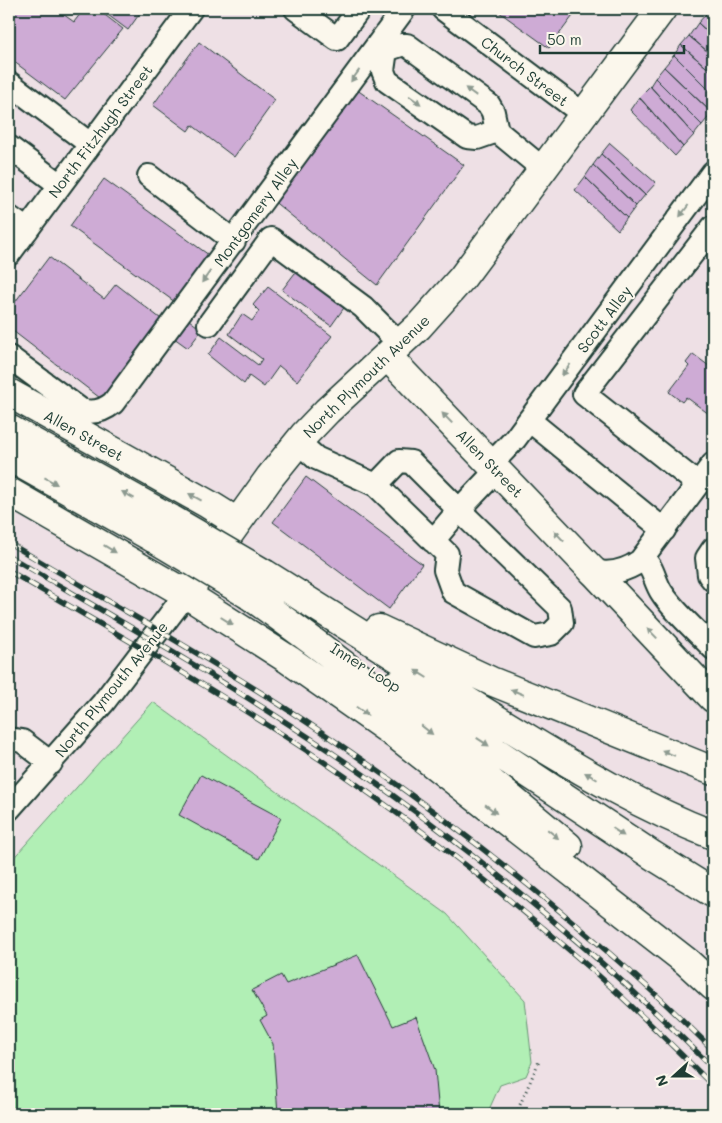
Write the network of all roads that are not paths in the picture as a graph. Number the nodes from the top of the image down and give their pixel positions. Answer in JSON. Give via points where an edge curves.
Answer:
{"nodes":[{"id":1,"x":191,"y":9,"type":"edge"},
{"id":2,"x":296,"y":9,"type":"edge"},
{"id":3,"x":352,"y":9,"type":"edge"},
{"id":4,"x":404,"y":9,"type":"edge"},
{"id":5,"x":443,"y":9,"type":"edge"},
{"id":6,"x":662,"y":9,"type":"edge"},
{"id":7,"x":383,"y":46,"type":"junction"},
{"id":8,"x":9,"y":83,"type":"edge"},
{"id":9,"x":583,"y":114,"type":"junction"},
{"id":10,"x":497,"y":130,"type":"junction"},
{"id":11,"x":90,"y":144,"type":"junction"},
{"id":12,"x":9,"y":147,"type":"edge"},
{"id":13,"x":543,"y":169,"type":"junction"},
{"id":14,"x":713,"y":172,"type":"edge"},
{"id":15,"x":149,"y":176,"type":"dead end"},
{"id":16,"x":60,"y":185,"type":"junction"},
{"id":17,"x":9,"y":217,"type":"edge"},
{"id":18,"x":713,"y":227,"type":"edge"},
{"id":19,"x":27,"y":230,"type":"junction"},
{"id":20,"x":234,"y":240,"type":"junction"},
{"id":21,"x":9,"y":254,"type":"edge"},
{"id":22,"x":209,"y":324,"type":"dead end"},
{"id":23,"x":394,"y":350,"type":"junction"},
{"id":24,"x":9,"y":357,"type":"edge"},
{"id":25,"x":9,"y":392,"type":"edge"},
{"id":26,"x":101,"y":410,"type":"joint"},
{"id":27,"x":529,"y":420,"type":"junction"},
{"id":28,"x":9,"y":429,"type":"edge"},
{"id":29,"x":298,"y":442,"type":"junction"},
{"id":30,"x":9,"y":457,"type":"edge"},
{"id":31,"x":713,"y":464,"type":"edge"},
{"id":32,"x":494,"y":467,"type":"junction"},
{"id":33,"x":698,"y":484,"type":"junction"},
{"id":34,"x":376,"y":485,"type":"junction"},
{"id":35,"x":9,"y":492,"type":"edge"},
{"id":36,"x":460,"y":510,"type":"junction"},
{"id":37,"x":237,"y":522,"type":"junction"},
{"id":38,"x":163,"y":529,"type":"junction"},
{"id":39,"x":664,"y":530,"type":"junction"},
{"id":40,"x":433,"y":540,"type":"junction"},
{"id":41,"x":713,"y":549,"type":"edge"},
{"id":42,"x":643,"y":558,"type":"junction"},
{"id":43,"x":593,"y":571,"type":"junction"},
{"id":44,"x":713,"y":580,"type":"edge"},
{"id":45,"x":257,"y":584,"type":"junction"},
{"id":46,"x":186,"y":594,"type":"junction"},
{"id":47,"x":713,"y":648,"type":"edge"},
{"id":48,"x":713,"y":698,"type":"edge"},
{"id":49,"x":9,"y":721,"type":"edge"},
{"id":50,"x":15,"y":740,"type":"edge"},
{"id":51,"x":51,"y":763,"type":"junction"},
{"id":52,"x":713,"y":771,"type":"edge"},
{"id":53,"x":9,"y":809,"type":"edge"},
{"id":54,"x":713,"y":835,"type":"edge"},
{"id":55,"x":713,"y":893,"type":"edge"},
{"id":56,"x":713,"y":984,"type":"edge"}],
"edges":[{"from":1,"to":11,"type":"street","name":"North Fitzhugh Street"},
{"from":2,"to":3,"type":"street","via":[[337,39],[357,12]]},
{"from":4,"to":7,"type":"street","name":"Montgomery Alley"},
{"from":5,"to":9,"type":"street","name":"Church Street"},
{"from":6,"to":9,"type":"main road","name":"North Plymouth Avenue"},
{"from":10,"to":7,"type":"street","one_way":true,"via":[[489,105],[408,45]]},
{"from":7,"to":10,"type":"street","one_way":true,"via":[[383,71],[387,80],[467,137],[478,138]]},
{"from":7,"to":20,"type":"street","name":"Montgomery Alley","one_way":true},
{"from":8,"to":11,"type":"street"},
{"from":9,"to":13,"type":"main road","name":"North Plymouth Avenue"},
{"from":10,"to":13,"type":"street"},
{"from":11,"to":16,"type":"street","name":"North Fitzhugh Street"},
{"from":12,"to":16,"type":"street"},
{"from":13,"to":23,"type":"main road","name":"North Plymouth Avenue","via":[[462,278]]},
{"from":14,"to":27,"type":"street","name":"Scott Alley","one_way":true},
{"from":15,"to":20,"type":"street"},
{"from":16,"to":19,"type":"street","name":"North Fitzhugh Street"},
{"from":17,"to":19,"type":"street"},
{"from":18,"to":33,"type":"street","via":[[584,394]]},
{"from":19,"to":21,"type":"street","name":"North Fitzhugh Street"},
{"from":20,"to":26,"type":"street","name":"Montgomery Alley","one_way":true,"via":[[116,400]]},
{"from":22,"to":23,"type":"street","via":[[271,239],[362,307]]},
{"from":23,"to":29,"type":"main road","name":"North Plymouth Avenue"},
{"from":32,"to":23,"type":"main road","name":"Allen Street","one_way":true},
{"from":24,"to":26,"type":"street","name":"Allen Street","via":[[76,408],[86,412]]},
{"from":37,"to":25,"type":"main road","name":"Allen Street","one_way":true},
{"from":27,"to":32,"type":"street","name":"Scott Alley"},
{"from":27,"to":39,"type":"street"},
{"from":38,"to":28,"type":"main road","name":"Inner Loop","one_way":true},
{"from":29,"to":34,"type":"street","via":[[316,458]]},
{"from":29,"to":37,"type":"main road","name":"North Plymouth Avenue"},
{"from":30,"to":38,"type":"main road","name":"Inner Loop","one_way":true},
{"from":31,"to":33,"type":"street"},
{"from":32,"to":36,"type":"street","name":"Scott Alley"},
{"from":43,"to":32,"type":"main road","name":"Allen Street","one_way":true},
{"from":33,"to":39,"type":"street"},
{"from":34,"to":36,"type":"street","via":[[399,461],[411,462]]},
{"from":34,"to":40,"type":"street"},
{"from":35,"to":46,"type":"main road","one_way":true},
{"from":36,"to":40,"type":"street","name":"Scott Alley"},
{"from":36,"to":40,"type":"street","via":[[560,608],[562,623],[551,634],[534,637],[453,592],[445,570],[447,554]]},
{"from":37,"to":46,"type":"main road","name":"North Plymouth Avenue"},
{"from":38,"to":45,"type":"main road","name":"Inner Loop","bridge":true},
{"from":39,"to":42,"type":"street"},
{"from":41,"to":44,"type":"street","via":[[707,558],[708,575]]},
{"from":42,"to":43,"type":"street","via":[[620,571]]},
{"from":42,"to":47,"type":"street","via":[[666,598]]},
{"from":48,"to":43,"type":"main road","name":"Allen Street","one_way":true},
{"from":52,"to":45,"type":"main road","one_way":true},
{"from":54,"to":45,"type":"main road","name":"Inner Loop","one_way":true,"via":[[641,804],[437,684]]},
{"from":45,"to":55,"type":"main road","name":"Inner Loop","one_way":true,"via":[[390,681]]},
{"from":45,"to":56,"type":"main road","one_way":true,"via":[[347,667],[494,784],[662,927]]},
{"from":46,"to":51,"type":"street","name":"North Plymouth Avenue","via":[[103,703]]},
{"from":46,"to":56,"type":"main road","one_way":true,"via":[[289,660],[396,735]]},
{"from":49,"to":50,"type":"street","via":[[17,728]]},
{"from":50,"to":51,"type":"street"},
{"from":51,"to":53,"type":"street","name":"North Plymouth Avenue"}]}
